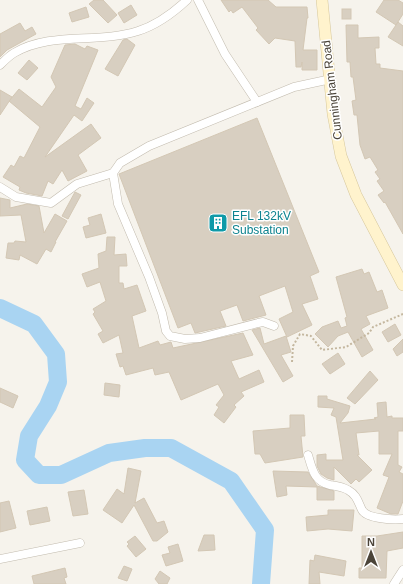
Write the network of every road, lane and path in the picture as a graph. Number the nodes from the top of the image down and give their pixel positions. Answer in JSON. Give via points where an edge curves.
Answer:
{"nodes":[{"id":1,"x":187,"y":0,"type":"edge"},
{"id":2,"x":198,"y":0,"type":"edge"},
{"id":3,"x":322,"y":0,"type":"edge"},
{"id":4,"x":0,"y":65,"type":"edge"},
{"id":5,"x":331,"y":80,"type":"junction"},
{"id":6,"x":257,"y":102,"type":"junction"},
{"id":7,"x":113,"y":173,"type":"junction"},
{"id":8,"x":0,"y":187,"type":"edge"},
{"id":9,"x":403,"y":285,"type":"edge"},
{"id":10,"x":403,"y":314,"type":"edge"},
{"id":11,"x":274,"y":326,"type":"dead end"},
{"id":12,"x":292,"y":362,"type":"dead end"},
{"id":13,"x":308,"y":455,"type":"dead end"},
{"id":14,"x":403,"y":519,"type":"edge"},
{"id":15,"x":80,"y":543,"type":"dead end"},
{"id":16,"x":0,"y":559,"type":"edge"},
{"id":17,"x":403,"y":570,"type":"edge"},
{"id":18,"x":394,"y":584,"type":"edge"}],
"edges":[{"from":1,"to":4,"type":"street","via":[[175,12],[136,32],[30,45],[13,53]]},
{"from":2,"to":6,"type":"street","via":[[225,54]]},
{"from":3,"to":5,"type":"main road","name":"Cunningham Road"},
{"from":5,"to":6,"type":"street","via":[[294,87]]},
{"from":5,"to":9,"type":"main road","name":"Cunningham Road","via":[[336,130],[348,174],[356,195]]},
{"from":6,"to":7,"type":"street","via":[[149,146],[120,163]]},
{"from":7,"to":8,"type":"street","via":[[77,184],[51,203],[16,198]]},
{"from":7,"to":11,"type":"street","via":[[118,204],[149,277],[170,336],[177,339],[200,338],[258,322]]},
{"from":10,"to":12,"type":"path","via":[[373,327],[346,347],[322,350],[311,336],[300,334],[293,346]]},
{"from":13,"to":14,"type":"street","via":[[318,479],[353,494],[367,515]]},
{"from":15,"to":16,"type":"street"},
{"from":17,"to":18,"type":"street"}]}
